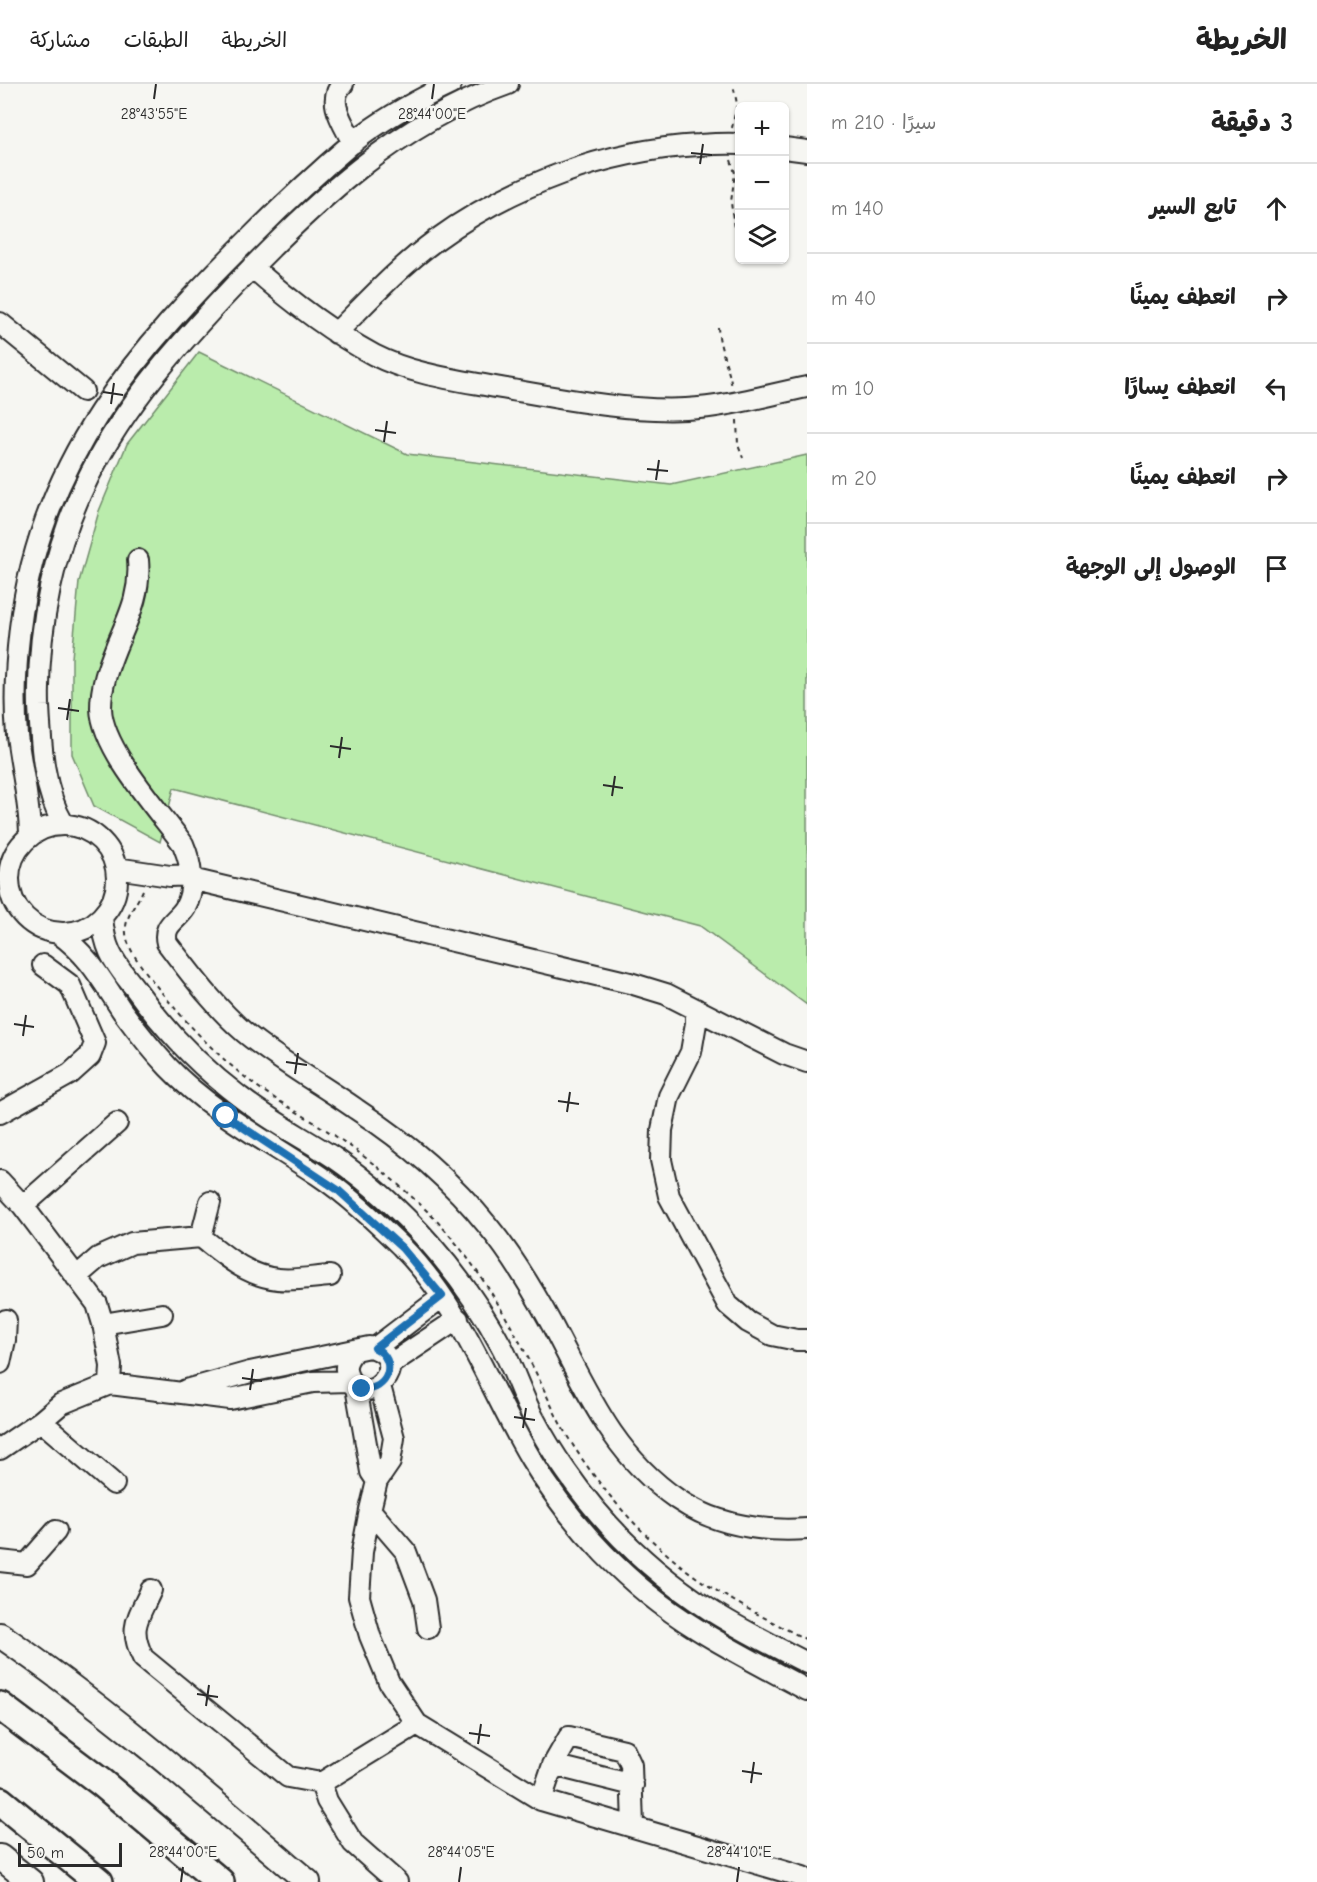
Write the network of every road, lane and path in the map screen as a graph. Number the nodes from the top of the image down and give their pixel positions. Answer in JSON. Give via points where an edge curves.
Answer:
{"nodes":[{"id":1,"x":343,"y":84,"type":"edge"},
{"id":2,"x":451,"y":84,"type":"edge"},
{"id":3,"x":508,"y":84,"type":"edge"},
{"id":4,"x":430,"y":94,"type":"junction"},
{"id":5,"x":442,"y":114,"type":"junction"},
{"id":6,"x":353,"y":143,"type":"junction"},
{"id":7,"x":735,"y":144,"type":"edge"},
{"id":8,"x":789,"y":149,"type":"edge"},
{"id":9,"x":807,"y":151,"type":"edge"},
{"id":10,"x":252,"y":267,"type":"junction"},
{"id":11,"x":0,"y":323,"type":"edge"},
{"id":12,"x":336,"y":333,"type":"junction"},
{"id":13,"x":136,"y":359,"type":"junction"},
{"id":14,"x":154,"y":374,"type":"junction"},
{"id":15,"x":807,"y":387,"type":"edge"},
{"id":16,"x":83,"y":391,"type":"dead end"},
{"id":17,"x":138,"y":560,"type":"dead end"},
{"id":18,"x":64,"y":825,"type":"junction"},
{"id":19,"x":30,"y":836,"type":"junction"},
{"id":20,"x":117,"y":875,"type":"junction"},
{"id":21,"x":4,"y":879,"type":"edge"},
{"id":22,"x":191,"y":880,"type":"junction"},
{"id":23,"x":0,"y":915,"type":"edge"},
{"id":24,"x":22,"y":915,"type":"junction"},
{"id":25,"x":102,"y":917,"type":"junction"},
{"id":26,"x":58,"y":933,"type":"junction"},
{"id":27,"x":43,"y":965,"type":"dead end"},
{"id":28,"x":696,"y":1009,"type":"junction"},
{"id":29,"x":726,"y":1024,"type":"junction"},
{"id":30,"x":692,"y":1052,"type":"junction"},
{"id":31,"x":807,"y":1062,"type":"edge"},
{"id":32,"x":0,"y":1113,"type":"edge"},
{"id":33,"x":117,"y":1123,"type":"dead end"},
{"id":34,"x":0,"y":1181,"type":"edge"},
{"id":35,"x":210,"y":1202,"type":"dead end"},
{"id":36,"x":22,"y":1206,"type":"junction"},
{"id":37,"x":201,"y":1237,"type":"junction"},
{"id":38,"x":330,"y":1276,"type":"dead end"},
{"id":39,"x":76,"y":1277,"type":"junction"},
{"id":40,"x":470,"y":1296,"type":"junction"},
{"id":41,"x":451,"y":1308,"type":"junction"},
{"id":42,"x":162,"y":1314,"type":"dead end"},
{"id":43,"x":6,"y":1320,"type":"dead end"},
{"id":44,"x":103,"y":1324,"type":"junction"},
{"id":45,"x":807,"y":1340,"type":"edge"},
{"id":46,"x":375,"y":1348,"type":"junction"},
{"id":47,"x":354,"y":1351,"type":"junction"},
{"id":48,"x":0,"y":1363,"type":"edge"},
{"id":49,"x":389,"y":1365,"type":"junction"},
{"id":50,"x":110,"y":1384,"type":"junction"},
{"id":51,"x":353,"y":1384,"type":"junction"},
{"id":52,"x":380,"y":1386,"type":"junction"},
{"id":53,"x":181,"y":1392,"type":"junction"},
{"id":54,"x":41,"y":1421,"type":"junction"},
{"id":55,"x":0,"y":1449,"type":"edge"},
{"id":56,"x":377,"y":1481,"type":"junction"},
{"id":57,"x":114,"y":1484,"type":"dead end"},
{"id":58,"x":370,"y":1510,"type":"junction"},
{"id":59,"x":807,"y":1530,"type":"edge"},
{"id":60,"x":56,"y":1531,"type":"dead end"},
{"id":61,"x":0,"y":1561,"type":"edge"},
{"id":62,"x":151,"y":1590,"type":"dead end"},
{"id":63,"x":428,"y":1628,"type":"dead end"},
{"id":64,"x":0,"y":1635,"type":"edge"},
{"id":65,"x":0,"y":1650,"type":"edge"},
{"id":66,"x":807,"y":1663,"type":"edge"},
{"id":67,"x":807,"y":1690,"type":"edge"},
{"id":68,"x":0,"y":1706,"type":"edge"},
{"id":69,"x":417,"y":1724,"type":"junction"},
{"id":70,"x":553,"y":1765,"type":"junction"},
{"id":71,"x":321,"y":1783,"type":"junction"},
{"id":72,"x":633,"y":1785,"type":"junction"},
{"id":73,"x":541,"y":1800,"type":"junction"},
{"id":74,"x":0,"y":1801,"type":"edge"},
{"id":75,"x":633,"y":1826,"type":"junction"},
{"id":76,"x":0,"y":1857,"type":"edge"},
{"id":77,"x":803,"y":1877,"type":"edge"},
{"id":78,"x":0,"y":1878,"type":"edge"},
{"id":79,"x":4,"y":1882,"type":"edge"},
{"id":80,"x":31,"y":1882,"type":"edge"},
{"id":81,"x":99,"y":1882,"type":"edge"},
{"id":82,"x":220,"y":1882,"type":"edge"},
{"id":83,"x":289,"y":1882,"type":"edge"},
{"id":84,"x":308,"y":1882,"type":"edge"},
{"id":85,"x":397,"y":1882,"type":"edge"}],
"edges":[{"from":1,"to":6,"type":"street","via":[[335,100]]},
{"from":2,"to":4,"type":"street"},
{"from":3,"to":5,"type":"street"},
{"from":4,"to":5,"type":"street"},
{"from":4,"to":6,"type":"street"},
{"from":5,"to":10,"type":"street","via":[[348,177]]},
{"from":6,"to":13,"type":"street","via":[[244,244]]},
{"from":7,"to":12,"type":"street","via":[[678,146],[626,154],[575,168],[526,188],[436,240],[395,274]]},
{"from":8,"to":9,"type":"street"},
{"from":10,"to":12,"type":"street"},
{"from":10,"to":14,"type":"street"},
{"from":11,"to":16,"type":"street"},
{"from":12,"to":15,"type":"street","via":[[376,356],[418,372],[637,408],[735,404]]},
{"from":13,"to":14,"type":"street"},
{"from":13,"to":19,"type":"street","via":[[95,416],[68,467],[45,520],[29,576],[20,628],[17,733]]},
{"from":14,"to":18,"type":"street","via":[[115,429],[88,478],[67,530],[42,632],[40,732],[50,795]]},
{"from":17,"to":22,"type":"street","via":[[138,595],[108,667],[101,711],[115,752],[183,844]]},
{"from":18,"to":19,"type":"street"},
{"from":18,"to":20,"type":"street","via":[[92,833],[103,843],[112,855]]},
{"from":19,"to":21,"type":"street","via":[[19,848]]},
{"from":20,"to":22,"type":"street","via":[[129,879]]},
{"from":20,"to":25,"type":"street","via":[[110,906]]},
{"from":21,"to":24,"type":"street"},
{"from":22,"to":28,"type":"street","via":[[630,983]]},
{"from":22,"to":59,"type":"street","via":[[186,905],[168,925],[165,937],[202,990],[243,1031],[405,1143],[449,1182],[522,1273],[590,1400],[613,1437],[644,1471],[678,1500],[718,1520],[761,1530]]},
{"from":23,"to":24,"type":"street"},
{"from":24,"to":26,"type":"street","via":[[33,924]]},
{"from":25,"to":26,"type":"street","via":[[82,929]]},
{"from":25,"to":40,"type":"street","via":[[105,938],[117,964],[159,1020],[200,1064],[242,1099],[373,1188],[446,1262]]},
{"from":26,"to":41,"type":"street","via":[[87,958],[143,1039],[170,1069],[240,1126],[338,1190],[402,1248]]},
{"from":27,"to":32,"type":"street","via":[[70,985],[95,1043],[90,1056],[70,1074]]},
{"from":28,"to":29,"type":"street"},
{"from":28,"to":30,"type":"street"},
{"from":29,"to":30,"type":"street","via":[[701,1040]]},
{"from":29,"to":31,"type":"street"},
{"from":30,"to":45,"type":"street","via":[[669,1096],[662,1130],[661,1160],[669,1196],[728,1305],[772,1335]]},
{"from":33,"to":36,"type":"street"},
{"from":34,"to":36,"type":"street"},
{"from":35,"to":37,"type":"street"},
{"from":36,"to":39,"type":"street"},
{"from":37,"to":38,"type":"street","via":[[248,1271],[279,1279]]},
{"from":37,"to":39,"type":"street","via":[[132,1243],[98,1258]]},
{"from":39,"to":44,"type":"street","via":[[97,1304]]},
{"from":40,"to":41,"type":"street"},
{"from":40,"to":66,"type":"street","via":[[504,1352],[549,1445],[609,1525],[683,1591]]},
{"from":41,"to":46,"type":"street"},
{"from":41,"to":49,"type":"street"},
{"from":41,"to":67,"type":"street","via":[[531,1458],[591,1541],[668,1610]]},
{"from":42,"to":44,"type":"street"},
{"from":43,"to":48,"type":"street"},
{"from":44,"to":50,"type":"street","via":[[111,1366]]},
{"from":46,"to":47,"type":"street"},
{"from":46,"to":49,"type":"street","via":[[384,1354]]},
{"from":47,"to":51,"type":"street","via":[[346,1365]]},
{"from":47,"to":53,"type":"street","via":[[250,1372]]},
{"from":49,"to":52,"type":"street","via":[[389,1373]]},
{"from":50,"to":53,"type":"street"},
{"from":50,"to":54,"type":"street","via":[[61,1404]]},
{"from":51,"to":52,"type":"street","via":[[368,1390]]},
{"from":51,"to":53,"type":"street","via":[[313,1382],[230,1400]]},
{"from":51,"to":56,"type":"street","via":[[371,1472]]},
{"from":52,"to":56,"type":"street","via":[[394,1438],[390,1462]]},
{"from":54,"to":55,"type":"street"},
{"from":54,"to":57,"type":"street"},
{"from":56,"to":58,"type":"street"},
{"from":58,"to":63,"type":"street","via":[[406,1552],[424,1600]]},
{"from":58,"to":69,"type":"street","via":[[359,1597],[389,1682]]},
{"from":60,"to":61,"type":"street","via":[[27,1564]]},
{"from":62,"to":71,"type":"street","via":[[135,1626],[135,1642],[143,1659],[288,1777]]},
{"from":64,"to":84,"type":"main road","via":[[88,1698]]},
{"from":65,"to":83,"type":"main road","via":[[136,1752]]},
{"from":68,"to":82,"type":"highway","via":[[102,1783]]},
{"from":69,"to":71,"type":"street"},
{"from":69,"to":73,"type":"street"},
{"from":70,"to":72,"type":"street"},
{"from":70,"to":72,"type":"street","via":[[569,1737],[624,1750],[631,1765]]},
{"from":70,"to":73,"type":"street"},
{"from":71,"to":85,"type":"street","via":[[327,1801],[353,1844]]},
{"from":72,"to":75,"type":"street"},
{"from":73,"to":75,"type":"street"},
{"from":74,"to":81,"type":"highway"},
{"from":75,"to":77,"type":"street"},
{"from":76,"to":80,"type":"main road"},
{"from":78,"to":79,"type":"main road"}]}
